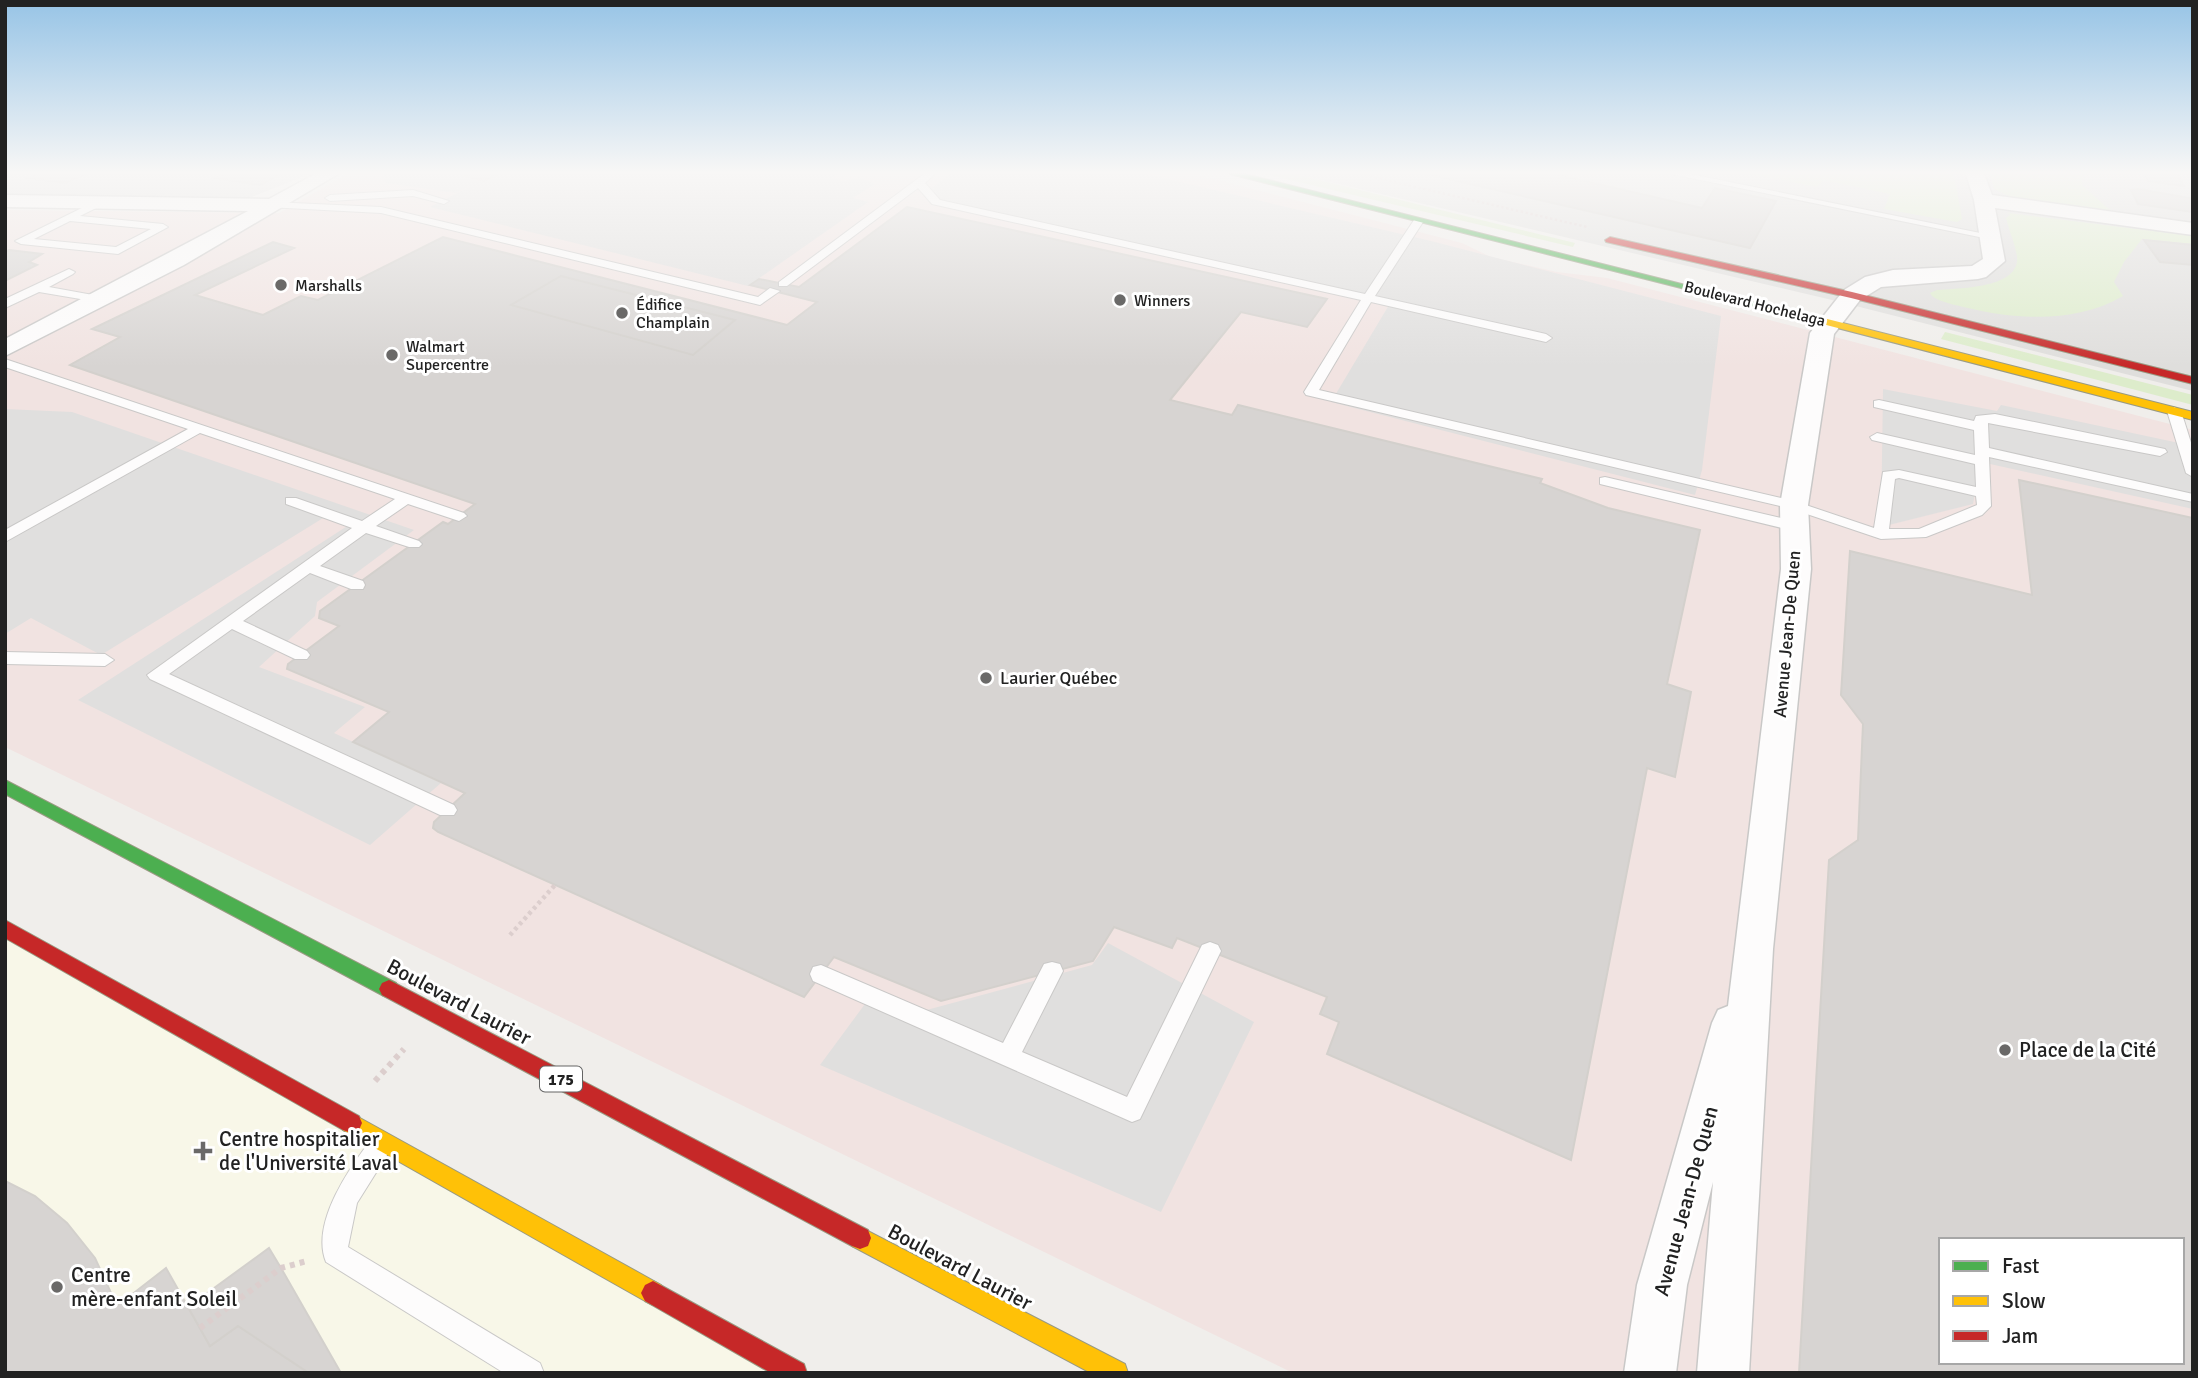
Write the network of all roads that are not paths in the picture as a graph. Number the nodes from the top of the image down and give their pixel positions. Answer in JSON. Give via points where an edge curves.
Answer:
{"nodes":[{"id":1,"x":27,"y":238,"type":"edge"},
{"id":2,"x":142,"y":238,"type":"edge"},
{"id":3,"x":211,"y":238,"type":"edge"},
{"id":4,"x":499,"y":238,"type":"edge"},
{"id":5,"x":843,"y":238,"type":"edge"},
{"id":6,"x":1099,"y":238,"type":"edge"},
{"id":7,"x":1407,"y":238,"type":"edge"},
{"id":8,"x":1485,"y":238,"type":"edge"},
{"id":9,"x":1602,"y":238,"type":"edge"},
{"id":10,"x":1989,"y":238,"type":"edge"},
{"id":11,"x":113,"y":251,"type":"junction"},
{"id":12,"x":96,"y":259,"type":"dead end"},
{"id":13,"x":69,"y":272,"type":"dead end"},
{"id":14,"x":37,"y":288,"type":"junction"},
{"id":15,"x":1852,"y":295,"type":"junction"},
{"id":16,"x":1368,"y":298,"type":"junction"},
{"id":17,"x":100,"y":300,"type":"junction"},
{"id":18,"x":5,"y":304,"type":"edge"},
{"id":19,"x":1829,"y":322,"type":"junction"},
{"id":20,"x":1546,"y":338,"type":"dead end"},
{"id":21,"x":5,"y":349,"type":"edge"},
{"id":22,"x":5,"y":363,"type":"edge"},
{"id":23,"x":2193,"y":381,"type":"edge"},
{"id":24,"x":1879,"y":404,"type":"dead end"},
{"id":25,"x":2174,"y":411,"type":"junction"},
{"id":26,"x":2193,"y":416,"type":"edge"},
{"id":27,"x":1981,"y":427,"type":"junction"},
{"id":28,"x":200,"y":428,"type":"junction"},
{"id":29,"x":1877,"y":437,"type":"dead end"},
{"id":30,"x":2160,"y":452,"type":"dead end"},
{"id":31,"x":1982,"y":457,"type":"junction"},
{"id":32,"x":2193,"y":473,"type":"edge"},
{"id":33,"x":1605,"y":481,"type":"dead end"},
{"id":34,"x":1982,"y":493,"type":"junction"},
{"id":35,"x":407,"y":498,"type":"junction"},
{"id":36,"x":2193,"y":498,"type":"edge"},
{"id":37,"x":291,"y":501,"type":"dead end"},
{"id":38,"x":459,"y":516,"type":"dead end"},
{"id":39,"x":1794,"y":516,"type":"junction"},
{"id":40,"x":365,"y":527,"type":"junction"},
{"id":41,"x":1881,"y":534,"type":"junction"},
{"id":42,"x":5,"y":537,"type":"edge"},
{"id":43,"x":414,"y":544,"type":"dead end"},
{"id":44,"x":308,"y":567,"type":"junction"},
{"id":45,"x":357,"y":585,"type":"dead end"},
{"id":46,"x":230,"y":622,"type":"junction"},
{"id":47,"x":300,"y":655,"type":"dead end"},
{"id":48,"x":5,"y":658,"type":"edge"},
{"id":49,"x":106,"y":660,"type":"dead end"},
{"id":50,"x":5,"y":786,"type":"edge"},
{"id":51,"x":446,"y":810,"type":"dead end"},
{"id":52,"x":5,"y":928,"type":"edge"},
{"id":53,"x":1753,"y":949,"type":"junction"},
{"id":54,"x":1210,"y":951,"type":"dead end"},
{"id":55,"x":1052,"y":971,"type":"dead end"},
{"id":56,"x":821,"y":974,"type":"dead end"},
{"id":57,"x":1008,"y":1057,"type":"junction"},
{"id":58,"x":384,"y":1141,"type":"junction"},
{"id":59,"x":530,"y":1373,"type":"edge"},
{"id":60,"x":795,"y":1373,"type":"edge"},
{"id":61,"x":1116,"y":1373,"type":"edge"},
{"id":62,"x":1650,"y":1373,"type":"edge"},
{"id":63,"x":1723,"y":1373,"type":"edge"}],
"edges":[{"from":1,"to":11,"type":"lane","via":[[21,241]]},
{"from":2,"to":11,"type":"lane"},
{"from":3,"to":17,"type":"street"},
{"from":4,"to":5,"type":"lane","via":[[760,301]]},
{"from":6,"to":16,"type":"lane"},
{"from":7,"to":16,"type":"lane"},
{"from":8,"to":19,"type":"main road","name":"Boulevard Hochelaga"},
{"from":9,"to":15,"type":"main road","name":"Boulevard Hochelaga"},
{"from":10,"to":15,"type":"street","via":[[1994,261],[1978,272],[1893,277]]},
{"from":11,"to":12,"type":"lane"},
{"from":13,"to":14,"type":"lane"},
{"from":14,"to":17,"type":"lane"},
{"from":14,"to":18,"type":"lane"},
{"from":15,"to":19,"type":"street"},
{"from":15,"to":23,"type":"main road","name":"Boulevard Hochelaga"},
{"from":16,"to":20,"type":"lane"},
{"from":16,"to":39,"type":"lane","via":[[1311,392],[1668,476]]},
{"from":17,"to":21,"type":"street"},
{"from":19,"to":25,"type":"main road","name":"Boulevard Hochelaga"},
{"from":19,"to":39,"type":"street","name":"Avenue Jean-De Quen","via":[[1822,333]]},
{"from":22,"to":28,"type":"lane"},
{"from":24,"to":27,"type":"lane"},
{"from":25,"to":26,"type":"main road","name":"Boulevard Hochelaga"},
{"from":25,"to":32,"type":"lane"},
{"from":27,"to":30,"type":"lane","via":[[1981,419],[1995,418]]},
{"from":27,"to":31,"type":"lane"},
{"from":28,"to":35,"type":"lane"},
{"from":28,"to":42,"type":"lane"},
{"from":29,"to":31,"type":"lane"},
{"from":31,"to":34,"type":"lane"},
{"from":31,"to":36,"type":"lane"},
{"from":33,"to":39,"type":"lane"},
{"from":34,"to":41,"type":"lane","via":[[1984,506],[1977,512],[1921,534]]},
{"from":34,"to":41,"type":"lane","via":[[1888,475]]},
{"from":35,"to":38,"type":"lane"},
{"from":35,"to":40,"type":"lane"},
{"from":37,"to":40,"type":"lane"},
{"from":39,"to":41,"type":"lane"},
{"from":39,"to":53,"type":"street","name":"Avenue Jean-De Quen","via":[[1796,569]]},
{"from":40,"to":43,"type":"lane"},
{"from":40,"to":44,"type":"lane"},
{"from":44,"to":45,"type":"lane"},
{"from":44,"to":46,"type":"lane"},
{"from":46,"to":47,"type":"lane"},
{"from":46,"to":51,"type":"lane","via":[[156,675]]},
{"from":48,"to":49,"type":"lane"},
{"from":50,"to":61,"type":"main road","name":"Boulevard Laurier","number":"175"},
{"from":52,"to":58,"type":"main road"},
{"from":53,"to":62,"type":"street","name":"Avenue Jean-De Quen","via":[[1662,1285]]},
{"from":53,"to":63,"type":"street","name":"Avenue Jean-De Quen"},
{"from":54,"to":57,"type":"lane","via":[[1132,1111]]},
{"from":55,"to":57,"type":"lane"},
{"from":56,"to":57,"type":"lane"},
{"from":58,"to":59,"type":"lane","via":[[348,1189],[336,1223],[335,1253]]},
{"from":58,"to":60,"type":"main road"}]}
